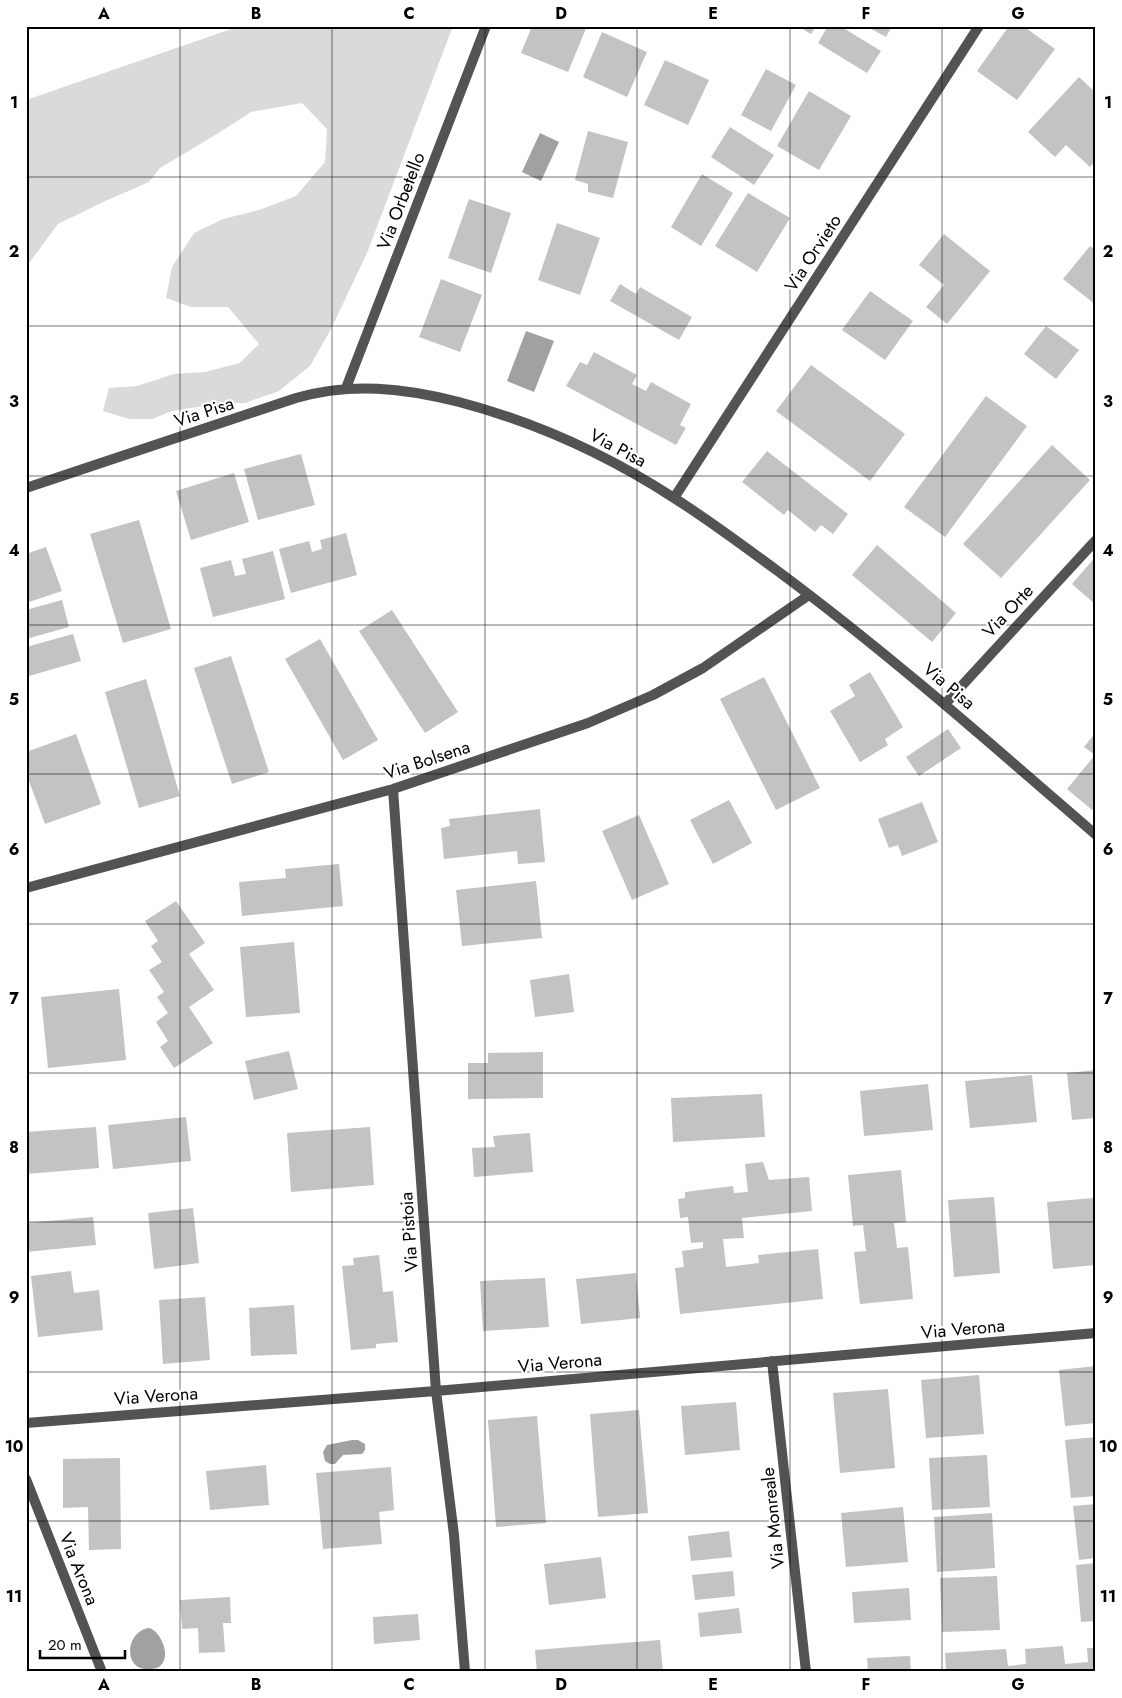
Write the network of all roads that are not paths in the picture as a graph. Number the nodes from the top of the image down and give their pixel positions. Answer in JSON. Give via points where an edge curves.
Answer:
{"nodes":[{"id":1,"x":486,"y":26,"type":"edge"},
{"id":2,"x":979,"y":26,"type":"edge"},
{"id":3,"x":346,"y":388,"type":"junction"},
{"id":4,"x":26,"y":488,"type":"edge"},
{"id":5,"x":674,"y":498,"type":"junction"},
{"id":6,"x":1096,"y":540,"type":"edge"},
{"id":7,"x":810,"y":595,"type":"junction"},
{"id":8,"x":945,"y":704,"type":"junction"},
{"id":9,"x":393,"y":789,"type":"junction"},
{"id":10,"x":1096,"y":835,"type":"edge"},
{"id":11,"x":26,"y":888,"type":"edge"},
{"id":12,"x":1096,"y":1333,"type":"edge"},
{"id":13,"x":772,"y":1361,"type":"junction"},
{"id":14,"x":436,"y":1391,"type":"junction"},
{"id":15,"x":26,"y":1423,"type":"edge"},
{"id":16,"x":26,"y":1479,"type":"edge"},
{"id":17,"x":102,"y":1672,"type":"edge"},
{"id":18,"x":464,"y":1672,"type":"edge"},
{"id":19,"x":806,"y":1672,"type":"edge"}],
"edges":[{"from":1,"to":3,"type":"street","name":"Via Orbetello"},
{"from":2,"to":5,"type":"street","name":"Via Orvieto"},
{"from":3,"to":4,"type":"street","name":"Via Pisa","via":[[296,398]]},
{"from":3,"to":5,"type":"street","name":"Via Pisa","via":[[410,391],[498,414],[582,447]]},
{"from":5,"to":7,"type":"street","name":"Via Pisa"},
{"from":6,"to":8,"type":"street","name":"Via Orte"},
{"from":7,"to":8,"type":"street","name":"Via Pisa"},
{"from":7,"to":9,"type":"street","name":"Via Bolsena","via":[[718,659],[653,695],[554,735]]},
{"from":8,"to":10,"type":"street","name":"Via Pisa"},
{"from":9,"to":11,"type":"street","name":"Via Bolsena"},
{"from":9,"to":14,"type":"street","name":"Via Pistoia"},
{"from":12,"to":13,"type":"street","name":"Via Verona"},
{"from":13,"to":14,"type":"street","name":"Via Verona"},
{"from":13,"to":19,"type":"street","name":"Via Monreale"},
{"from":14,"to":15,"type":"street","name":"Via Verona"},
{"from":14,"to":18,"type":"street","name":"Via Pistoia","via":[[454,1535]]},
{"from":16,"to":17,"type":"street","name":"Via Arona"}]}
